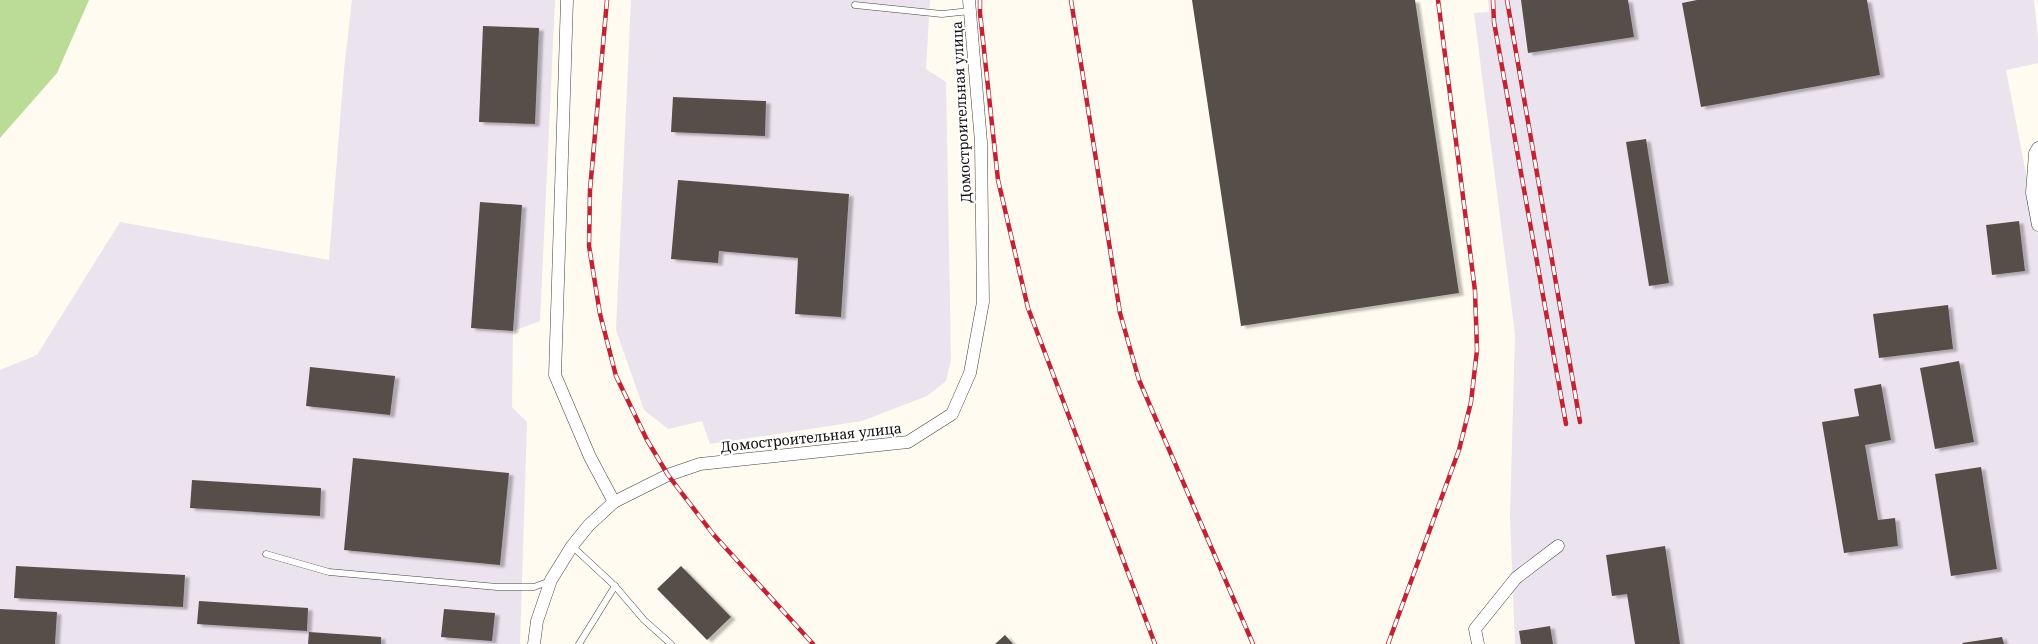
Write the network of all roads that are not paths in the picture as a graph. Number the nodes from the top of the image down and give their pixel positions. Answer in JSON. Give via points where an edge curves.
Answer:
{"nodes":[{"id":1,"x":568,"y":0,"type":"edge"},
{"id":2,"x":855,"y":4,"type":"dead end"},
{"id":3,"x":970,"y":5,"type":"edge"},
{"id":4,"x":2038,"y":148,"type":"edge"},
{"id":5,"x":2038,"y":225,"type":"edge"},
{"id":6,"x":614,"y":502,"type":"junction"},
{"id":7,"x":572,"y":546,"type":"junction"},
{"id":8,"x":1558,"y":546,"type":"dead end"},
{"id":9,"x":266,"y":554,"type":"dead end"},
{"id":10,"x":552,"y":580,"type":"junction"},
{"id":11,"x":615,"y":586,"type":"junction"},
{"id":12,"x":534,"y":644,"type":"edge"},
{"id":13,"x":580,"y":644,"type":"edge"},
{"id":14,"x":671,"y":644,"type":"edge"},
{"id":15,"x":1478,"y":644,"type":"edge"}],
"edges":[{"from":1,"to":6,"type":"street","via":[[555,375],[590,457]]},
{"from":2,"to":3,"type":"lane","via":[[942,14]]},
{"from":3,"to":6,"type":"street","name":"Домостроительная улица","via":[[981,142],[983,302],[970,372],[952,414],[908,442],[700,464],[668,475]]},
{"from":4,"to":5,"type":"street","via":[[2032,193]]},
{"from":6,"to":7,"type":"street","name":"Домостроительная улица"},
{"from":7,"to":10,"type":"street","name":"Домостроительная улица"},
{"from":7,"to":11,"type":"lane"},
{"from":8,"to":15,"type":"street","via":[[1516,578],[1475,629]]},
{"from":9,"to":10,"type":"lane","via":[[329,572],[498,587],[534,587]]},
{"from":10,"to":12,"type":"street","name":"Домостроительная улица","via":[[537,621]]},
{"from":11,"to":13,"type":"lane"},
{"from":11,"to":14,"type":"lane","via":[[644,620]]}]}
